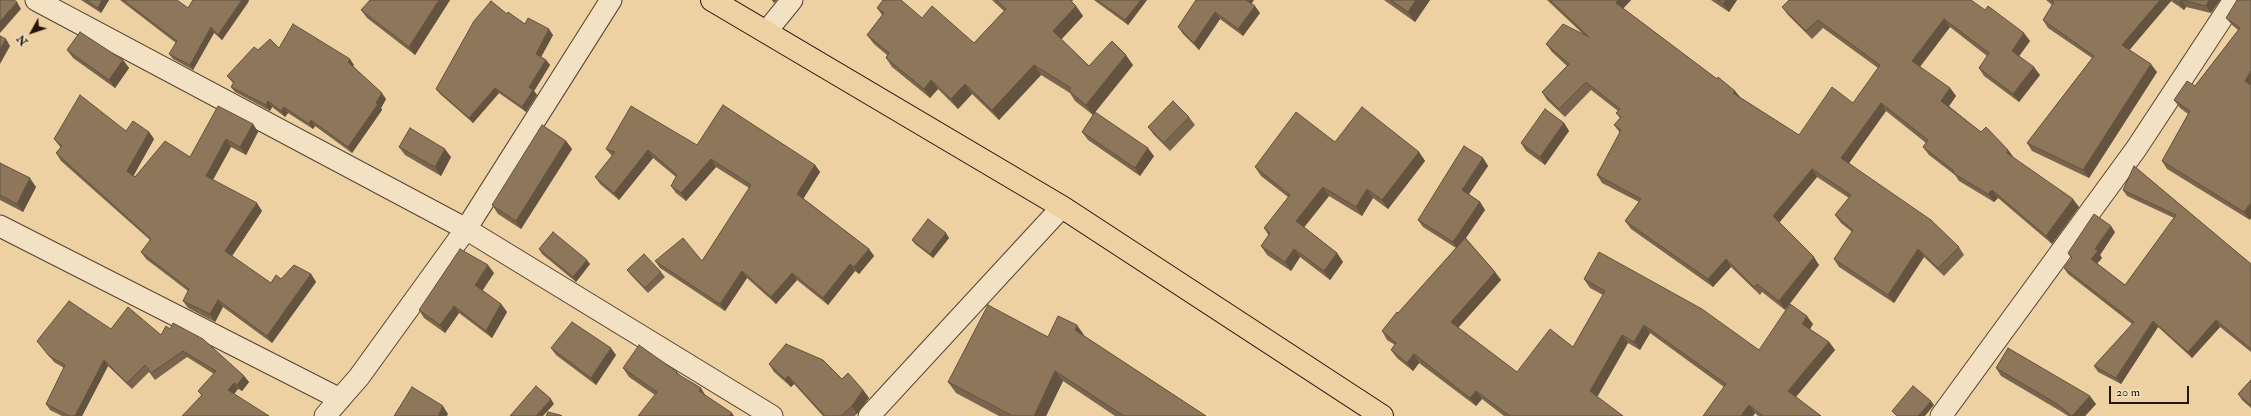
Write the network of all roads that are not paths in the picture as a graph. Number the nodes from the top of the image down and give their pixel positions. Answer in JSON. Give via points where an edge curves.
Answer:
{"nodes":[{"id":1,"x":36,"y":0,"type":"edge"},
{"id":2,"x":611,"y":0,"type":"edge"},
{"id":3,"x":712,"y":0,"type":"edge"},
{"id":4,"x":792,"y":0,"type":"edge"},
{"id":5,"x":2234,"y":0,"type":"edge"},
{"id":6,"x":766,"y":32,"type":"junction"},
{"id":7,"x":1062,"y":207,"type":"junction"},
{"id":8,"x":0,"y":226,"type":"edge"},
{"id":9,"x":466,"y":228,"type":"junction"},
{"id":10,"x":340,"y":399,"type":"junction"},
{"id":11,"x":325,"y":416,"type":"edge"},
{"id":12,"x":772,"y":416,"type":"edge"},
{"id":13,"x":869,"y":416,"type":"edge"},
{"id":14,"x":1382,"y":416,"type":"edge"},
{"id":15,"x":1941,"y":416,"type":"edge"}],
"edges":[{"from":1,"to":9,"type":"street"},
{"from":2,"to":9,"type":"street"},
{"from":3,"to":6,"type":"highway"},
{"from":4,"to":6,"type":"street"},
{"from":5,"to":15,"type":"street","via":[[2136,149]]},
{"from":6,"to":7,"type":"highway"},
{"from":7,"to":13,"type":"street"},
{"from":7,"to":14,"type":"highway"},
{"from":8,"to":10,"type":"street"},
{"from":9,"to":10,"type":"street","via":[[359,377]]},
{"from":9,"to":12,"type":"street"},
{"from":10,"to":11,"type":"street"}]}
